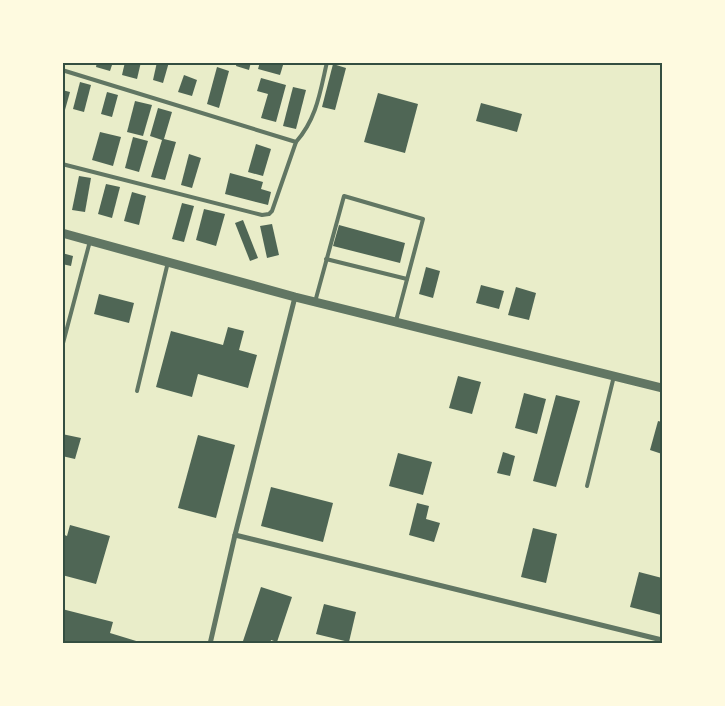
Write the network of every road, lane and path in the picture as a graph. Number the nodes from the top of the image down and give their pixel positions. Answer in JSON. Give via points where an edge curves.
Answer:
{"nodes":[{"id":1,"x":327,"y":62,"type":"edge"},
{"id":2,"x":62,"y":70,"type":"edge"},
{"id":3,"x":296,"y":142,"type":"junction"},
{"id":4,"x":62,"y":164,"type":"edge"},
{"id":5,"x":62,"y":234,"type":"edge"},
{"id":6,"x":90,"y":241,"type":"junction"},
{"id":7,"x":326,"y":259,"type":"junction"},
{"id":8,"x":168,"y":262,"type":"junction"},
{"id":9,"x":407,"y":279,"type":"junction"},
{"id":10,"x":295,"y":297,"type":"junction"},
{"id":11,"x":315,"y":302,"type":"junction"},
{"id":12,"x":396,"y":322,"type":"junction"},
{"id":13,"x":62,"y":347,"type":"edge"},
{"id":14,"x":614,"y":376,"type":"junction"},
{"id":15,"x":662,"y":388,"type":"edge"},
{"id":16,"x":137,"y":391,"type":"dead end"},
{"id":17,"x":587,"y":486,"type":"dead end"},
{"id":18,"x":235,"y":535,"type":"junction"},
{"id":19,"x":662,"y":640,"type":"edge"},
{"id":20,"x":210,"y":644,"type":"edge"}],
"edges":[{"from":1,"to":3,"type":"lane","via":[[311,121]]},
{"from":2,"to":3,"type":"lane"},
{"from":3,"to":4,"type":"lane","via":[[272,211],[262,215]]},
{"from":5,"to":6,"type":"street"},
{"from":6,"to":8,"type":"street"},
{"from":6,"to":13,"type":"lane"},
{"from":7,"to":9,"type":"lane"},
{"from":7,"to":9,"type":"lane","via":[[344,196],[423,219]]},
{"from":7,"to":11,"type":"lane"},
{"from":8,"to":10,"type":"street"},
{"from":8,"to":16,"type":"lane"},
{"from":9,"to":12,"type":"lane"},
{"from":10,"to":11,"type":"street"},
{"from":10,"to":18,"type":"street"},
{"from":11,"to":12,"type":"street"},
{"from":12,"to":14,"type":"street"},
{"from":14,"to":15,"type":"street"},
{"from":14,"to":17,"type":"lane"},
{"from":18,"to":19,"type":"street"},
{"from":18,"to":20,"type":"street"}]}
